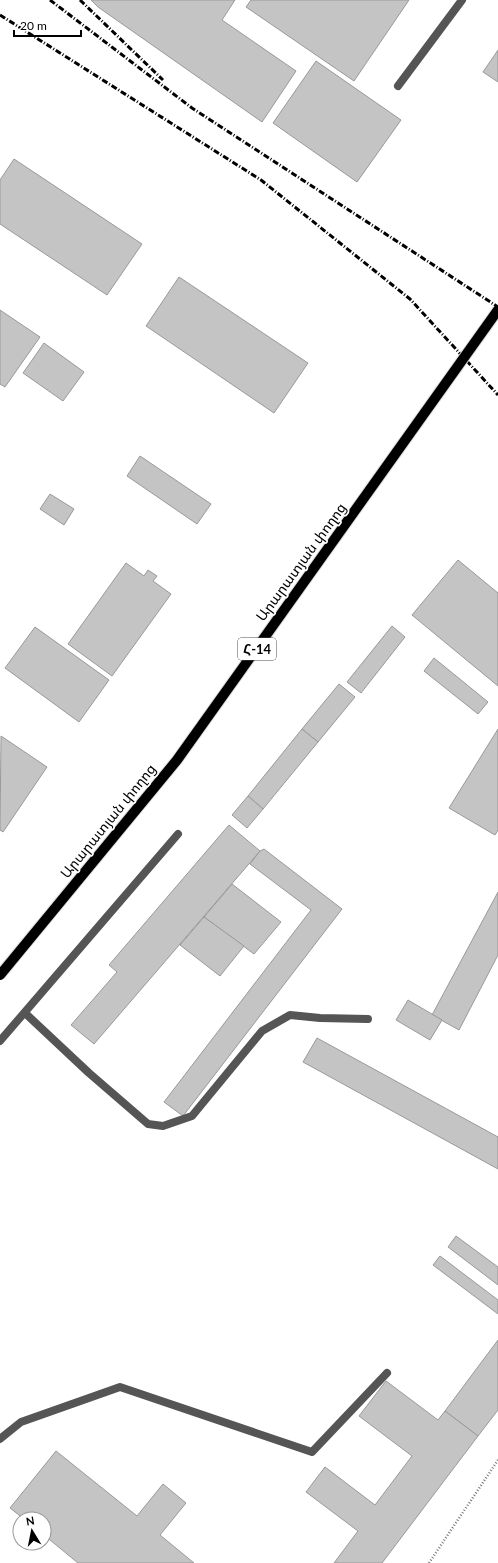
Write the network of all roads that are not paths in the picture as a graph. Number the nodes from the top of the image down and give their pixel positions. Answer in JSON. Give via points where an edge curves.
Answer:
{"nodes":[{"id":1,"x":462,"y":0,"type":"edge"},
{"id":2,"x":398,"y":86,"type":"dead end"},
{"id":3,"x":498,"y":310,"type":"edge"},
{"id":4,"x":178,"y":834,"type":"dead end"},
{"id":5,"x":0,"y":975,"type":"edge"},
{"id":6,"x":25,"y":1013,"type":"junction"},
{"id":7,"x":368,"y":1019,"type":"dead end"},
{"id":8,"x":0,"y":1041,"type":"edge"},
{"id":9,"x":387,"y":1373,"type":"dead end"},
{"id":10,"x":0,"y":1439,"type":"edge"}],
"edges":[{"from":1,"to":2,"type":"lane"},
{"from":3,"to":5,"type":"main road","name":"Արարատյան փողոց","number":"Հ-14","bridge":true,"via":[[177,760]]},
{"from":4,"to":6,"type":"lane"},
{"from":6,"to":7,"type":"lane","via":[[148,1124],[163,1126],[192,1116],[262,1031],[290,1015]]},
{"from":6,"to":8,"type":"lane"},
{"from":9,"to":10,"type":"lane","via":[[312,1452],[120,1387],[21,1422]]}]}
